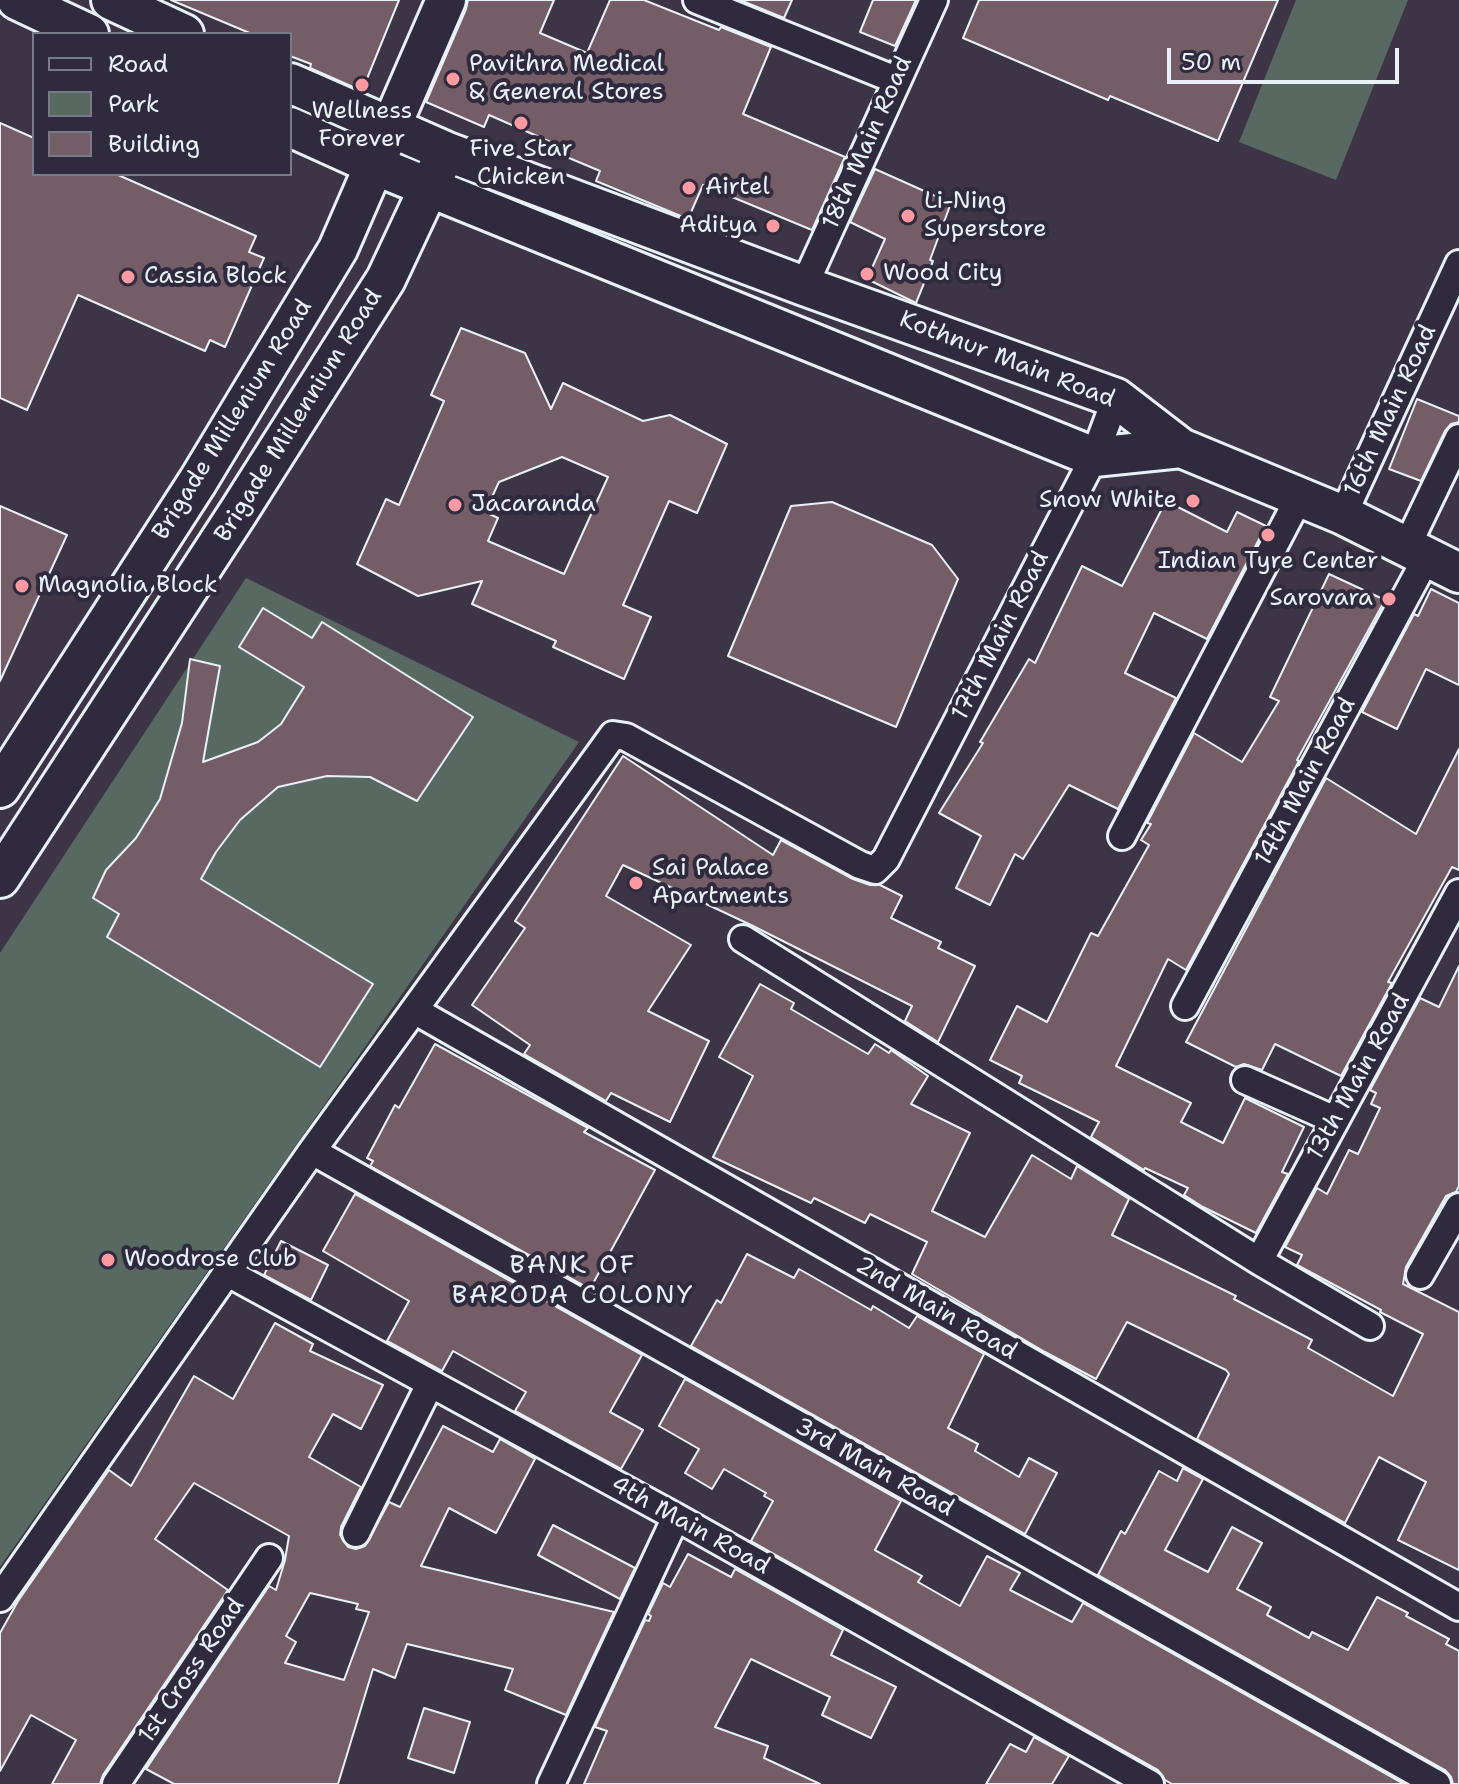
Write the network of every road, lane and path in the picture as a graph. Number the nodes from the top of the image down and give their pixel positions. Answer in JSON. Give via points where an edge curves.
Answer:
{"nodes":[{"id":1,"x":17,"y":0,"type":"edge"},
{"id":2,"x":111,"y":0,"type":"edge"},
{"id":3,"x":446,"y":0,"type":"edge"},
{"id":4,"x":697,"y":0,"type":"edge"},
{"id":5,"x":934,"y":0,"type":"edge"},
{"id":6,"x":85,"y":32,"type":"edge"},
{"id":7,"x":180,"y":32,"type":"edge"},
{"id":8,"x":896,"y":80,"type":"junction"},
{"id":9,"x":292,"y":84,"type":"edge"},
{"id":10,"x":292,"y":128,"type":"edge"},
{"id":11,"x":392,"y":130,"type":"junction"},
{"id":12,"x":445,"y":151,"type":"junction"},
{"id":13,"x":374,"y":165,"type":"junction"},
{"id":14,"x":430,"y":188,"type":"junction"},
{"id":15,"x":1459,"y":264,"type":"edge"},
{"id":16,"x":804,"y":286,"type":"junction"},
{"id":17,"x":1116,"y":398,"type":"junction"},
{"id":18,"x":1459,"y":438,"type":"edge"},
{"id":19,"x":1181,"y":448,"type":"junction"},
{"id":20,"x":1094,"y":457,"type":"junction"},
{"id":21,"x":1300,"y":496,"type":"junction"},
{"id":22,"x":1343,"y":515,"type":"junction"},
{"id":23,"x":1431,"y":559,"type":"edge"},
{"id":24,"x":0,"y":788,"type":"edge"},
{"id":25,"x":1122,"y":836,"type":"dead end"},
{"id":26,"x":0,"y":878,"type":"edge"},
{"id":27,"x":1459,"y":893,"type":"edge"},
{"id":28,"x":743,"y":939,"type":"dead end"},
{"id":29,"x":1185,"y":1006,"type":"dead end"},
{"id":30,"x":414,"y":1010,"type":"junction"},
{"id":31,"x":1245,"y":1080,"type":"dead end"},
{"id":32,"x":1335,"y":1120,"type":"junction"},
{"id":33,"x":312,"y":1151,"type":"junction"},
{"id":34,"x":1459,"y":1207,"type":"edge"},
{"id":35,"x":1259,"y":1261,"type":"junction"},
{"id":36,"x":228,"y":1273,"type":"junction"},
{"id":37,"x":1420,"y":1275,"type":"dead end"},
{"id":38,"x":1370,"y":1326,"type":"dead end"},
{"id":39,"x":430,"y":1384,"type":"junction"},
{"id":40,"x":676,"y":1517,"type":"junction"},
{"id":41,"x":356,"y":1533,"type":"dead end"},
{"id":42,"x":269,"y":1558,"type":"dead end"},
{"id":43,"x":0,"y":1598,"type":"edge"},
{"id":44,"x":1459,"y":1607,"type":"edge"},
{"id":45,"x":116,"y":1784,"type":"edge"},
{"id":46,"x":551,"y":1784,"type":"edge"},
{"id":47,"x":1150,"y":1784,"type":"edge"},
{"id":48,"x":1437,"y":1784,"type":"edge"}],
"edges":[{"from":1,"to":6,"type":"main road"},
{"from":2,"to":7,"type":"main road"},
{"from":3,"to":11,"type":"main road"},
{"from":4,"to":8,"type":"street"},
{"from":5,"to":8,"type":"street","name":"18th Main Road"},
{"from":8,"to":16,"type":"street","name":"18th Main Road"},
{"from":9,"to":11,"type":"main road","name":"Kothnur Main Road"},
{"from":10,"to":13,"type":"main road"},
{"from":11,"to":12,"type":"main road","name":"Kothnur Main Road"},
{"from":11,"to":13,"type":"main road","name":"Brigade Millenium Road"},
{"from":12,"to":14,"type":"main road","name":"Brigade Millennium Road"},
{"from":12,"to":16,"type":"main road","name":"Kothnur Main Road"},
{"from":13,"to":14,"type":"main road"},
{"from":13,"to":24,"type":"main road","name":"Brigade Millenium Road","via":[[338,249],[198,481]]},
{"from":14,"to":20,"type":"main road"},
{"from":14,"to":26,"type":"main road","name":"Brigade Millennium Road","via":[[386,279]]},
{"from":15,"to":22,"type":"street","name":"16th Main Road"},
{"from":16,"to":17,"type":"main road","name":"Kothnur Main Road"},
{"from":17,"to":19,"type":"main road","name":"Kothnur Main Road"},
{"from":17,"to":20,"type":"street","name":"17th Main Road"},
{"from":18,"to":23,"type":"street","name":"14th Main Road"},
{"from":19,"to":20,"type":"main road"},
{"from":19,"to":21,"type":"main road"},
{"from":20,"to":30,"type":"street","name":"17th Main Road","via":[[886,859],[875,870],[626,737],[613,735]]},
{"from":21,"to":22,"type":"main road"},
{"from":21,"to":25,"type":"street"},
{"from":22,"to":23,"type":"main road"},
{"from":23,"to":29,"type":"street","name":"14th Main Road"},
{"from":27,"to":32,"type":"street","name":"13th Main Road"},
{"from":28,"to":35,"type":"street"},
{"from":30,"to":33,"type":"street"},
{"from":30,"to":44,"type":"street","name":"2nd Main Road"},
{"from":31,"to":32,"type":"street"},
{"from":32,"to":35,"type":"street","name":"13th Main Road"},
{"from":33,"to":36,"type":"street"},
{"from":33,"to":48,"type":"street","name":"3rd Main Road"},
{"from":34,"to":37,"type":"street"},
{"from":35,"to":38,"type":"street"},
{"from":36,"to":39,"type":"street","name":"4th Main Road"},
{"from":36,"to":43,"type":"street"},
{"from":39,"to":40,"type":"street","name":"4th Main Road"},
{"from":39,"to":41,"type":"street"},
{"from":40,"to":46,"type":"street"},
{"from":40,"to":47,"type":"street","name":"4th Main Road"},
{"from":42,"to":45,"type":"street","name":"1st Cross Road"}]}
